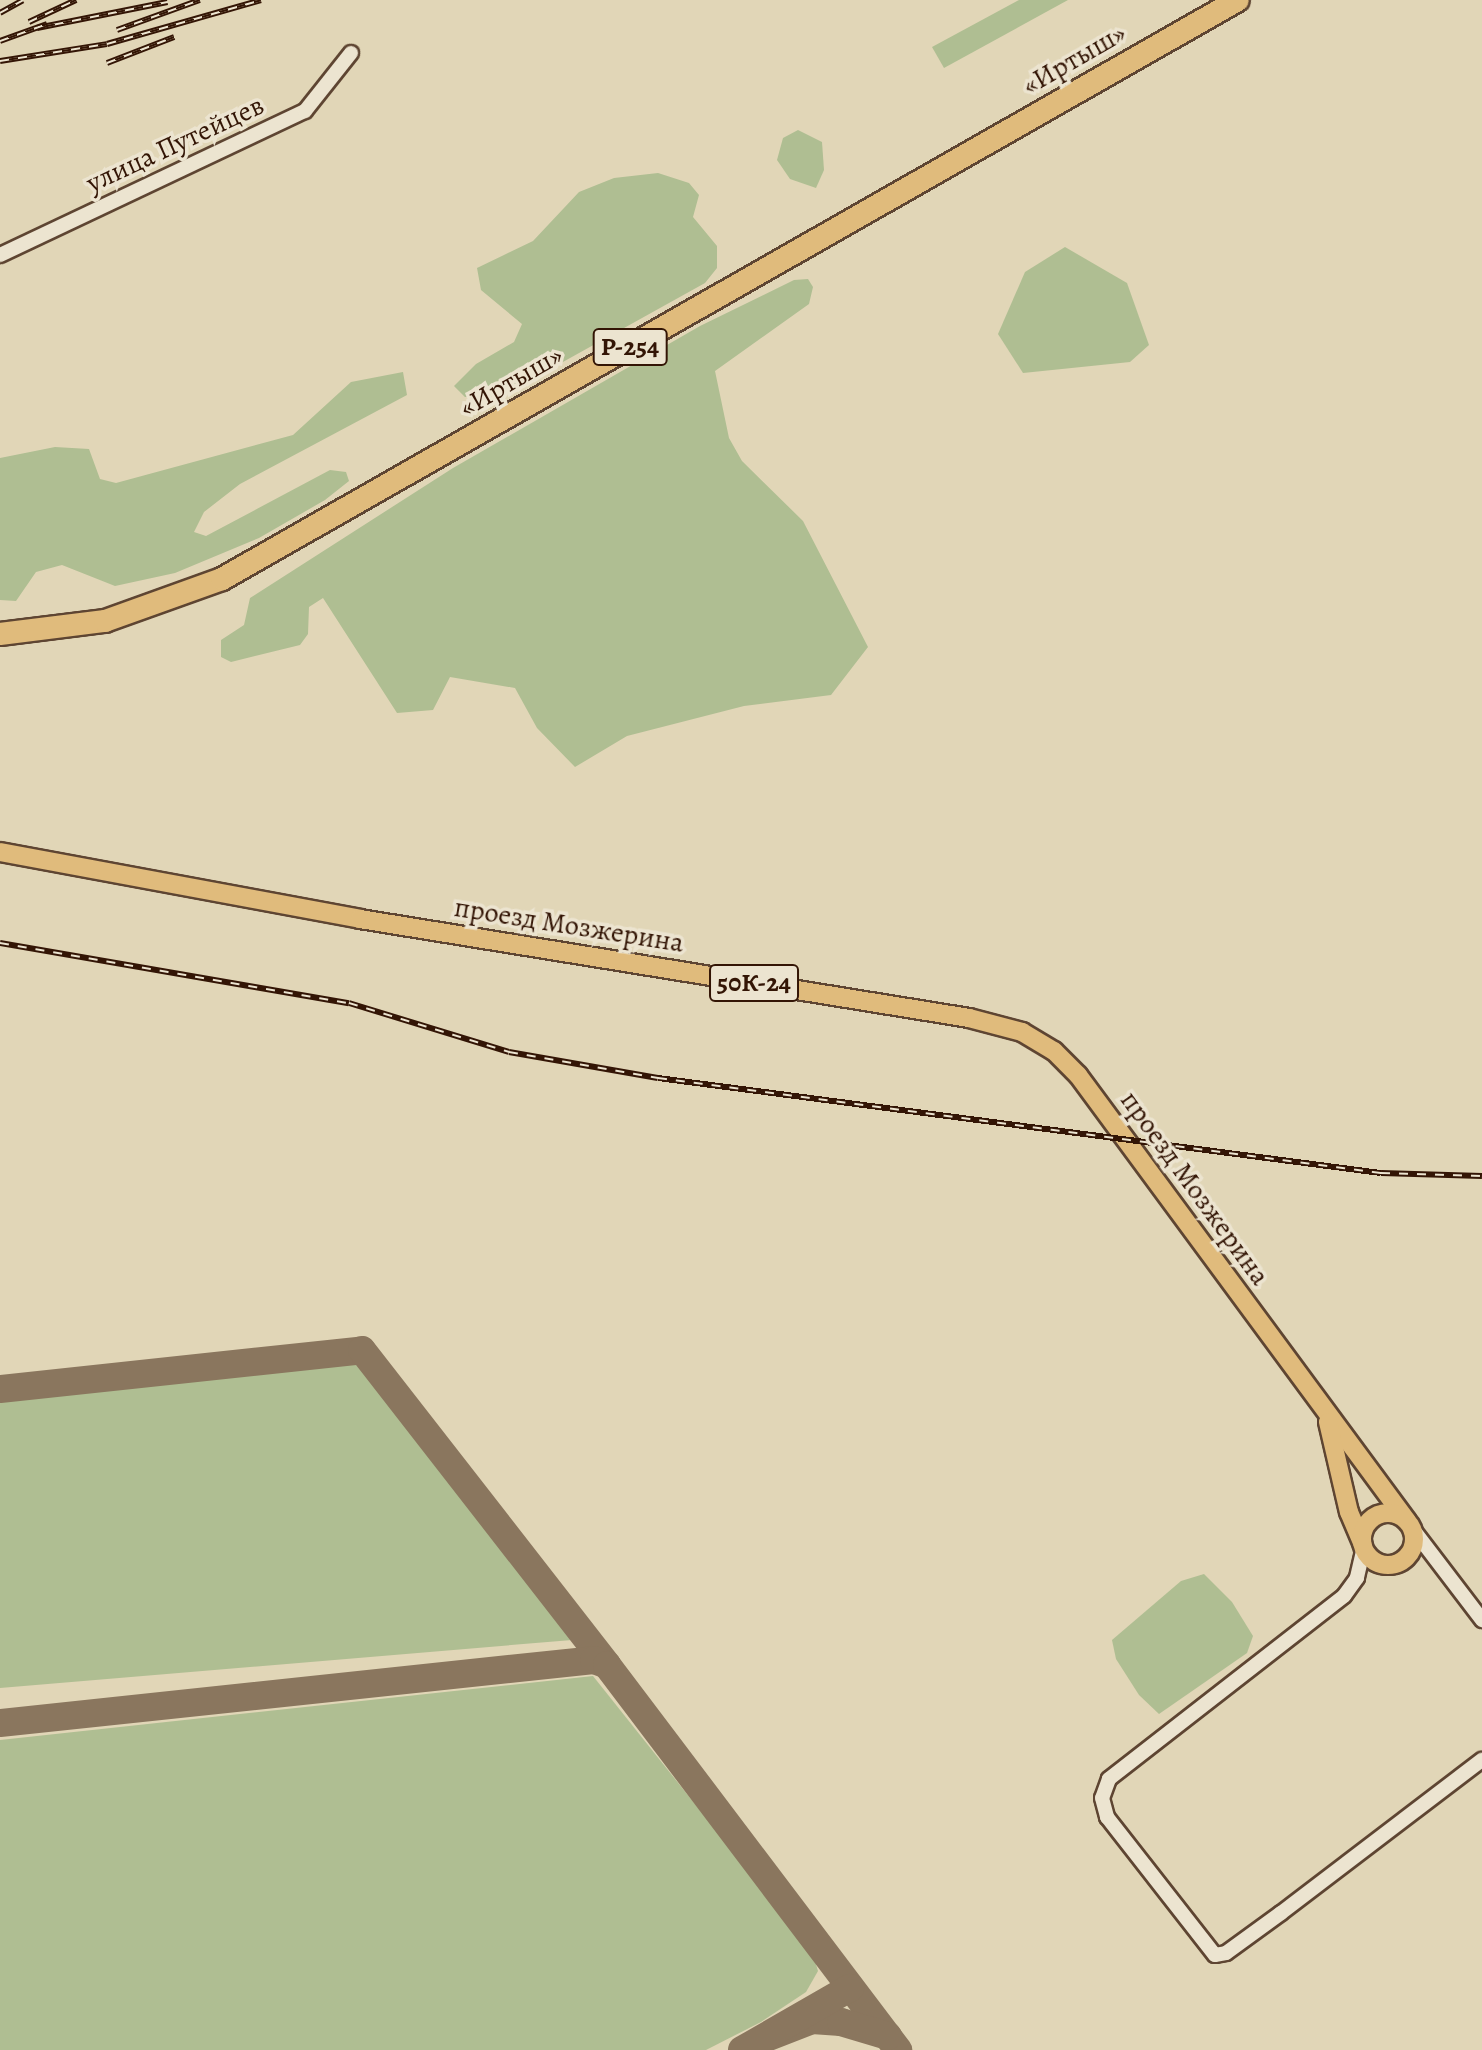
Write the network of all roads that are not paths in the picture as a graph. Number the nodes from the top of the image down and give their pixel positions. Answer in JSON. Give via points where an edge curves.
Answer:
{"nodes":[{"id":1,"x":1238,"y":0,"type":"edge"},
{"id":2,"x":351,"y":53,"type":"dead end"},
{"id":3,"x":0,"y":255,"type":"edge"},
{"id":4,"x":0,"y":634,"type":"edge"},
{"id":5,"x":0,"y":852,"type":"edge"},
{"id":6,"x":1327,"y":1415,"type":"junction"},
{"id":7,"x":1409,"y":1525,"type":"junction"},
{"id":8,"x":1364,"y":1547,"type":"junction"},
{"id":9,"x":1482,"y":1620,"type":"edge"},
{"id":10,"x":1482,"y":1760,"type":"edge"}],
"edges":[{"from":1,"to":4,"type":"highway","name":"«Иртыш»","number":"Р-254","via":[[222,579],[105,621]]},
{"from":2,"to":3,"type":"street","name":"улица Путейцев","via":[[305,111]]},
{"from":5,"to":6,"type":"main road","name":"проезд Мозжерина","number":"50К-24","via":[[360,919],[969,1018],[1022,1032],[1054,1051],[1078,1075]]},
{"from":6,"to":7,"type":"main road","name":"проезд Мозжерина"},
{"from":6,"to":8,"type":"main road","name":"проезд Мозжерина","via":[[1349,1512]]},
{"from":7,"to":8,"type":"main road","via":[[1392,1514],[1375,1517],[1364,1530]]},
{"from":7,"to":8,"type":"main road","via":[[1411,1553],[1398,1563],[1381,1564]]},
{"from":7,"to":9,"type":"street"},
{"from":8,"to":10,"type":"street","via":[[1357,1578],[1344,1596],[1109,1779],[1102,1798],[1107,1817],[1215,1955],[1281,1913]]}]}
